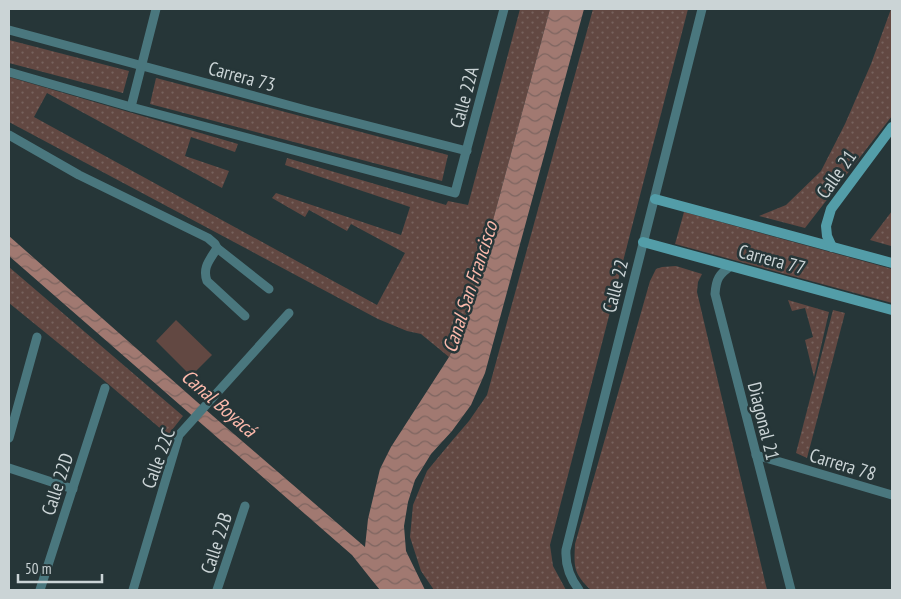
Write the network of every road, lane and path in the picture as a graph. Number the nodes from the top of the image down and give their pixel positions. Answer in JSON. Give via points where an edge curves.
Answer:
{"nodes":[{"id":1,"x":156,"y":9,"type":"edge"},
{"id":2,"x":504,"y":9,"type":"edge"},
{"id":3,"x":702,"y":9,"type":"edge"},
{"id":4,"x":9,"y":30,"type":"edge"},
{"id":5,"x":142,"y":66,"type":"junction"},
{"id":6,"x":9,"y":72,"type":"edge"},
{"id":7,"x":131,"y":107,"type":"junction"},
{"id":8,"x":892,"y":127,"type":"edge"},
{"id":9,"x":9,"y":135,"type":"edge"},
{"id":10,"x":467,"y":151,"type":"junction"},
{"id":11,"x":654,"y":199,"type":"junction"},
{"id":12,"x":643,"y":242,"type":"junction"},
{"id":13,"x":832,"y":246,"type":"junction"},
{"id":14,"x":217,"y":248,"type":"junction"},
{"id":15,"x":892,"y":263,"type":"edge"},
{"id":16,"x":731,"y":266,"type":"junction"},
{"id":17,"x":269,"y":289,"type":"dead end"},
{"id":18,"x":892,"y":310,"type":"edge"},
{"id":19,"x":289,"y":313,"type":"dead end"},
{"id":20,"x":245,"y":316,"type":"dead end"},
{"id":21,"x":38,"y":337,"type":"dead end"},
{"id":22,"x":105,"y":388,"type":"dead end"},
{"id":23,"x":9,"y":438,"type":"edge"},
{"id":24,"x":756,"y":455,"type":"junction"},
{"id":25,"x":9,"y":468,"type":"edge"},
{"id":26,"x":73,"y":489,"type":"junction"},
{"id":27,"x":892,"y":495,"type":"edge"},
{"id":28,"x":245,"y":506,"type":"dead end"},
{"id":29,"x":40,"y":590,"type":"edge"},
{"id":30,"x":133,"y":590,"type":"edge"},
{"id":31,"x":217,"y":590,"type":"edge"},
{"id":32,"x":579,"y":590,"type":"edge"},
{"id":33,"x":792,"y":590,"type":"edge"}],
"edges":[{"from":1,"to":5,"type":"street"},
{"from":2,"to":10,"type":"street","name":"Calle 22A"},
{"from":3,"to":11,"type":"street","name":"Calle 22"},
{"from":4,"to":5,"type":"street","name":"Carrera 73"},
{"from":5,"to":7,"type":"street"},
{"from":5,"to":10,"type":"street","name":"Carrera 73"},
{"from":6,"to":7,"type":"street"},
{"from":7,"to":10,"type":"street","name":"Calle 22A","via":[[455,192]]},
{"from":8,"to":13,"type":"street","name":"Calle 21","via":[[831,210],[826,226]]},
{"from":9,"to":14,"type":"street","via":[[208,238]]},
{"from":11,"to":12,"type":"street","name":"Calle 22"},
{"from":11,"to":13,"type":"street","name":"Carrera 77"},
{"from":12,"to":16,"type":"street","name":"Carrera 77"},
{"from":12,"to":32,"type":"street","name":"Calle 22","via":[[566,550],[568,572]]},
{"from":13,"to":15,"type":"street","name":"Carrera 77"},
{"from":14,"to":17,"type":"street"},
{"from":14,"to":20,"type":"street","via":[[204,274],[207,281]]},
{"from":16,"to":18,"type":"street","name":"Carrera 77"},
{"from":16,"to":24,"type":"street","name":"Diagonal 21","via":[[719,277],[715,294]]},
{"from":19,"to":30,"type":"street","name":"Calle 22C","via":[[179,435]]},
{"from":21,"to":23,"type":"street"},
{"from":22,"to":26,"type":"street","name":"Calle 22D"},
{"from":24,"to":27,"type":"street","name":"Carrera 78"},
{"from":24,"to":33,"type":"street","name":"Diagonal 21"},
{"from":25,"to":26,"type":"street"},
{"from":26,"to":29,"type":"street","name":"Calle 22D"},
{"from":28,"to":31,"type":"street","name":"Calle 22B"}]}
